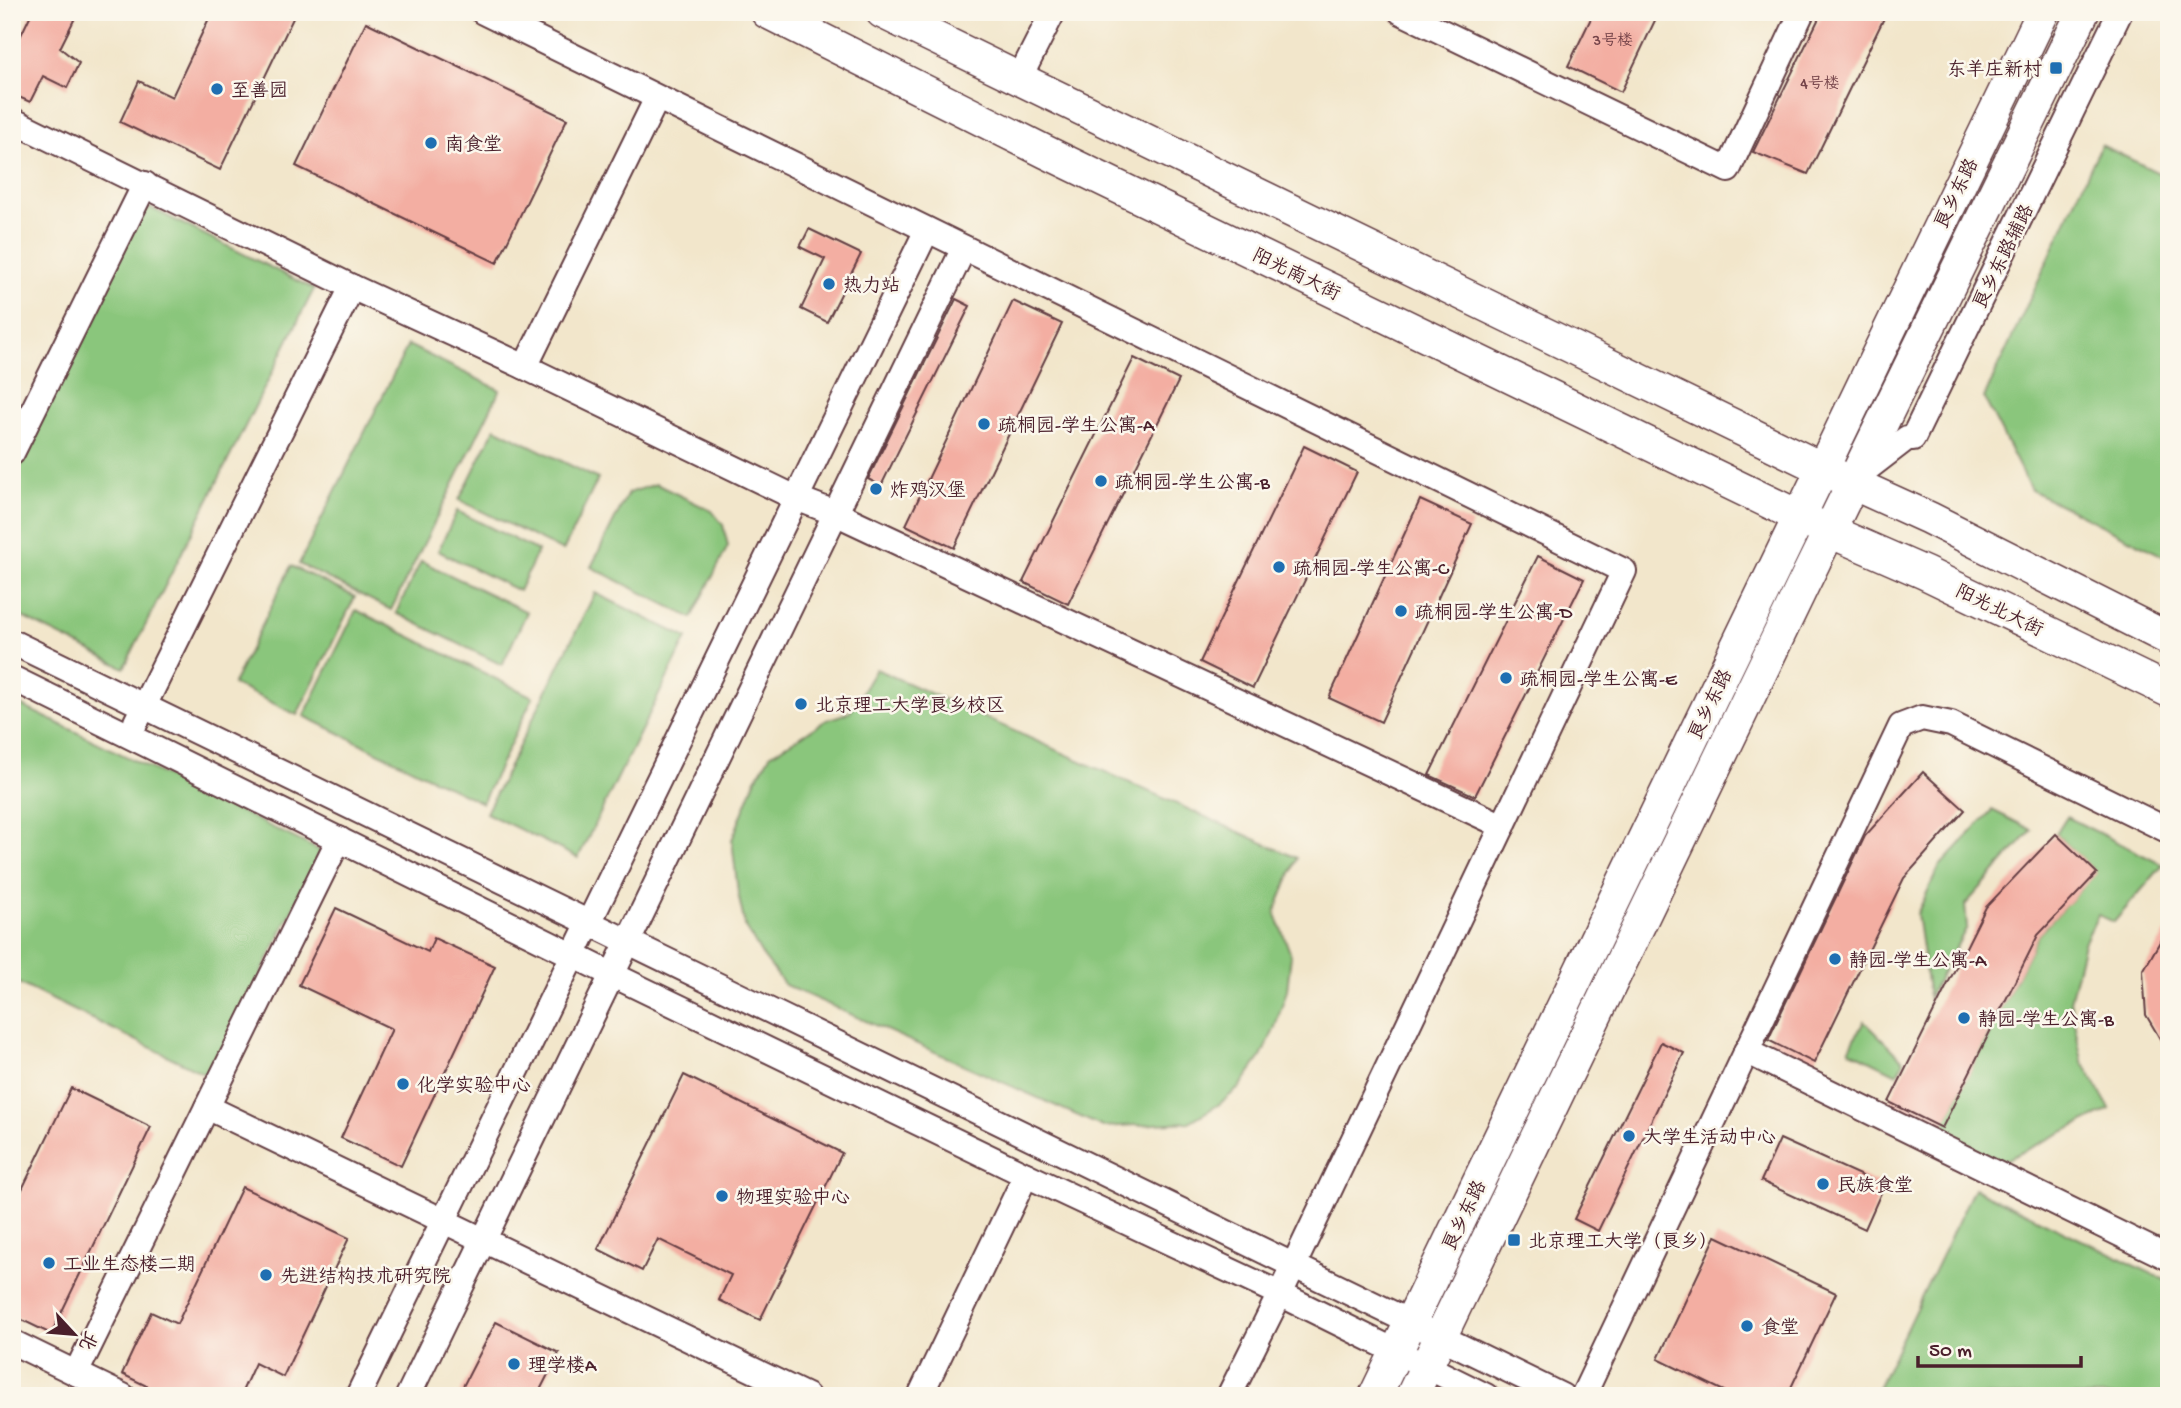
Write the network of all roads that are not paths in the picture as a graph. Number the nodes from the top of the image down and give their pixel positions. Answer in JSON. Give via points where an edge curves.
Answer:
{"nodes":[{"id":1,"x":483,"y":12,"type":"edge"},
{"id":2,"x":767,"y":12,"type":"edge"},
{"id":3,"x":882,"y":12,"type":"edge"},
{"id":4,"x":1053,"y":12,"type":"edge"},
{"id":5,"x":1401,"y":12,"type":"edge"},
{"id":6,"x":1802,"y":12,"type":"edge"},
{"id":7,"x":2043,"y":12,"type":"edge"},
{"id":8,"x":2083,"y":12,"type":"edge"},
{"id":9,"x":2120,"y":12,"type":"edge"},
{"id":10,"x":1019,"y":79,"type":"junction"},
{"id":11,"x":657,"y":98,"type":"junction"},
{"id":12,"x":12,"y":120,"type":"edge"},
{"id":13,"x":145,"y":184,"type":"junction"},
{"id":14,"x":927,"y":230,"type":"junction"},
{"id":15,"x":964,"y":248,"type":"junction"},
{"id":16,"x":352,"y":286,"type":"junction"},
{"id":17,"x":525,"y":367,"type":"junction"},
{"id":18,"x":12,"y":453,"type":"edge"},
{"id":19,"x":1822,"y":469,"type":"junction"},
{"id":20,"x":1856,"y":480,"type":"junction"},
{"id":21,"x":796,"y":498,"type":"junction"},
{"id":22,"x":835,"y":513,"type":"junction"},
{"id":23,"x":1800,"y":516,"type":"junction"},
{"id":24,"x":1829,"y":530,"type":"junction"},
{"id":25,"x":2169,"y":639,"type":"edge"},
{"id":26,"x":12,"y":642,"type":"edge"},
{"id":27,"x":12,"y":678,"type":"edge"},
{"id":28,"x":2169,"y":691,"type":"edge"},
{"id":29,"x":144,"y":707,"type":"junction"},
{"id":30,"x":129,"y":736,"type":"junction"},
{"id":31,"x":1503,"y":826,"type":"junction"},
{"id":32,"x":2169,"y":831,"type":"edge"},
{"id":33,"x":338,"y":839,"type":"junction"},
{"id":34,"x":589,"y":924,"type":"junction"},
{"id":35,"x":626,"y":942,"type":"junction"},
{"id":36,"x":573,"y":956,"type":"junction"},
{"id":37,"x":611,"y":974,"type":"junction"},
{"id":38,"x":1746,"y":1051,"type":"junction"},
{"id":39,"x":207,"y":1107,"type":"junction"},
{"id":40,"x":1026,"y":1175,"type":"junction"},
{"id":41,"x":442,"y":1220,"type":"junction"},
{"id":42,"x":483,"y":1240,"type":"junction"},
{"id":43,"x":2169,"y":1258,"type":"edge"},
{"id":44,"x":1304,"y":1270,"type":"junction"},
{"id":45,"x":1290,"y":1299,"type":"junction"},
{"id":46,"x":1410,"y":1322,"type":"junction"},
{"id":47,"x":1441,"y":1337,"type":"junction"},
{"id":48,"x":12,"y":1342,"type":"edge"},
{"id":49,"x":1396,"y":1352,"type":"junction"},
{"id":50,"x":1427,"y":1366,"type":"junction"},
{"id":51,"x":76,"y":1373,"type":"junction"},
{"id":52,"x":1554,"y":1392,"type":"edge"},
{"id":53,"x":123,"y":1396,"type":"edge"},
{"id":54,"x":358,"y":1396,"type":"edge"},
{"id":55,"x":408,"y":1396,"type":"edge"},
{"id":56,"x":807,"y":1396,"type":"edge"},
{"id":57,"x":920,"y":1396,"type":"edge"},
{"id":58,"x":1229,"y":1396,"type":"edge"},
{"id":59,"x":1375,"y":1396,"type":"edge"},
{"id":60,"x":1412,"y":1396,"type":"edge"},
{"id":61,"x":1486,"y":1396,"type":"edge"},
{"id":62,"x":1583,"y":1396,"type":"edge"}],
"edges":[{"from":1,"to":11,"type":"street"},
{"from":2,"to":23,"type":"main road","name":"阳光南大街"},
{"from":3,"to":10,"type":"main road"},
{"from":4,"to":10,"type":"street"},
{"from":5,"to":6,"type":"street","via":[[1728,170]]},
{"from":7,"to":19,"type":"main road","name":"良乡东路"},
{"from":8,"to":20,"type":"main road","name":"良乡东路"},
{"from":9,"to":20,"type":"street","name":"良乡东路辅路","via":[[1913,438]]},
{"from":10,"to":19,"type":"main road"},
{"from":11,"to":14,"type":"street"},
{"from":11,"to":17,"type":"street"},
{"from":12,"to":13,"type":"street"},
{"from":13,"to":16,"type":"street"},
{"from":13,"to":18,"type":"street"},
{"from":14,"to":15,"type":"street"},
{"from":14,"to":21,"type":"street"},
{"from":15,"to":22,"type":"street"},
{"from":15,"to":31,"type":"street","via":[[1625,571]]},
{"from":16,"to":17,"type":"street"},
{"from":16,"to":29,"type":"street"},
{"from":17,"to":21,"type":"street"},
{"from":19,"to":20,"type":"main road"},
{"from":19,"to":23,"type":"main road","name":"良乡东路"},
{"from":20,"to":24,"type":"main road","name":"良乡东路"},
{"from":20,"to":25,"type":"main road"},
{"from":21,"to":22,"type":"street"},
{"from":21,"to":34,"type":"street"},
{"from":22,"to":31,"type":"street"},
{"from":22,"to":35,"type":"street"},
{"from":23,"to":24,"type":"main road","name":"阳光南大街"},
{"from":23,"to":46,"type":"main road","name":"良乡东路"},
{"from":24,"to":28,"type":"main road","name":"阳光北大街"},
{"from":24,"to":47,"type":"main road","name":"良乡东路"},
{"from":26,"to":29,"type":"street"},
{"from":27,"to":30,"type":"street"},
{"from":29,"to":30,"type":"street"},
{"from":29,"to":34,"type":"street"},
{"from":30,"to":33,"type":"street"},
{"from":31,"to":44,"type":"street"},
{"from":32,"to":38,"type":"street","via":[[1951,724],[1922,718],[1901,726]]},
{"from":33,"to":36,"type":"street"},
{"from":33,"to":39,"type":"street"},
{"from":34,"to":35,"type":"street"},
{"from":34,"to":36,"type":"street"},
{"from":35,"to":37,"type":"street"},
{"from":35,"to":44,"type":"street"},
{"from":36,"to":37,"type":"street"},
{"from":36,"to":41,"type":"street"},
{"from":37,"to":40,"type":"street"},
{"from":37,"to":42,"type":"street"},
{"from":38,"to":43,"type":"street"},
{"from":38,"to":62,"type":"street"},
{"from":39,"to":41,"type":"street"},
{"from":39,"to":51,"type":"street"},
{"from":40,"to":45,"type":"street"},
{"from":40,"to":57,"type":"street"},
{"from":41,"to":42,"type":"street"},
{"from":41,"to":54,"type":"street"},
{"from":42,"to":55,"type":"street"},
{"from":42,"to":56,"type":"street"},
{"from":44,"to":45,"type":"street"},
{"from":44,"to":46,"type":"street"},
{"from":45,"to":49,"type":"street"},
{"from":45,"to":58,"type":"street"},
{"from":46,"to":47,"type":"street"},
{"from":46,"to":49,"type":"main road","name":"良乡东路"},
{"from":47,"to":50,"type":"main road","name":"良乡东路"},
{"from":47,"to":52,"type":"street"},
{"from":48,"to":51,"type":"street"},
{"from":49,"to":50,"type":"street"},
{"from":49,"to":59,"type":"main road","name":"良乡东路"},
{"from":50,"to":60,"type":"main road","name":"良乡东路"},
{"from":50,"to":61,"type":"street"},
{"from":51,"to":53,"type":"street"}]}
